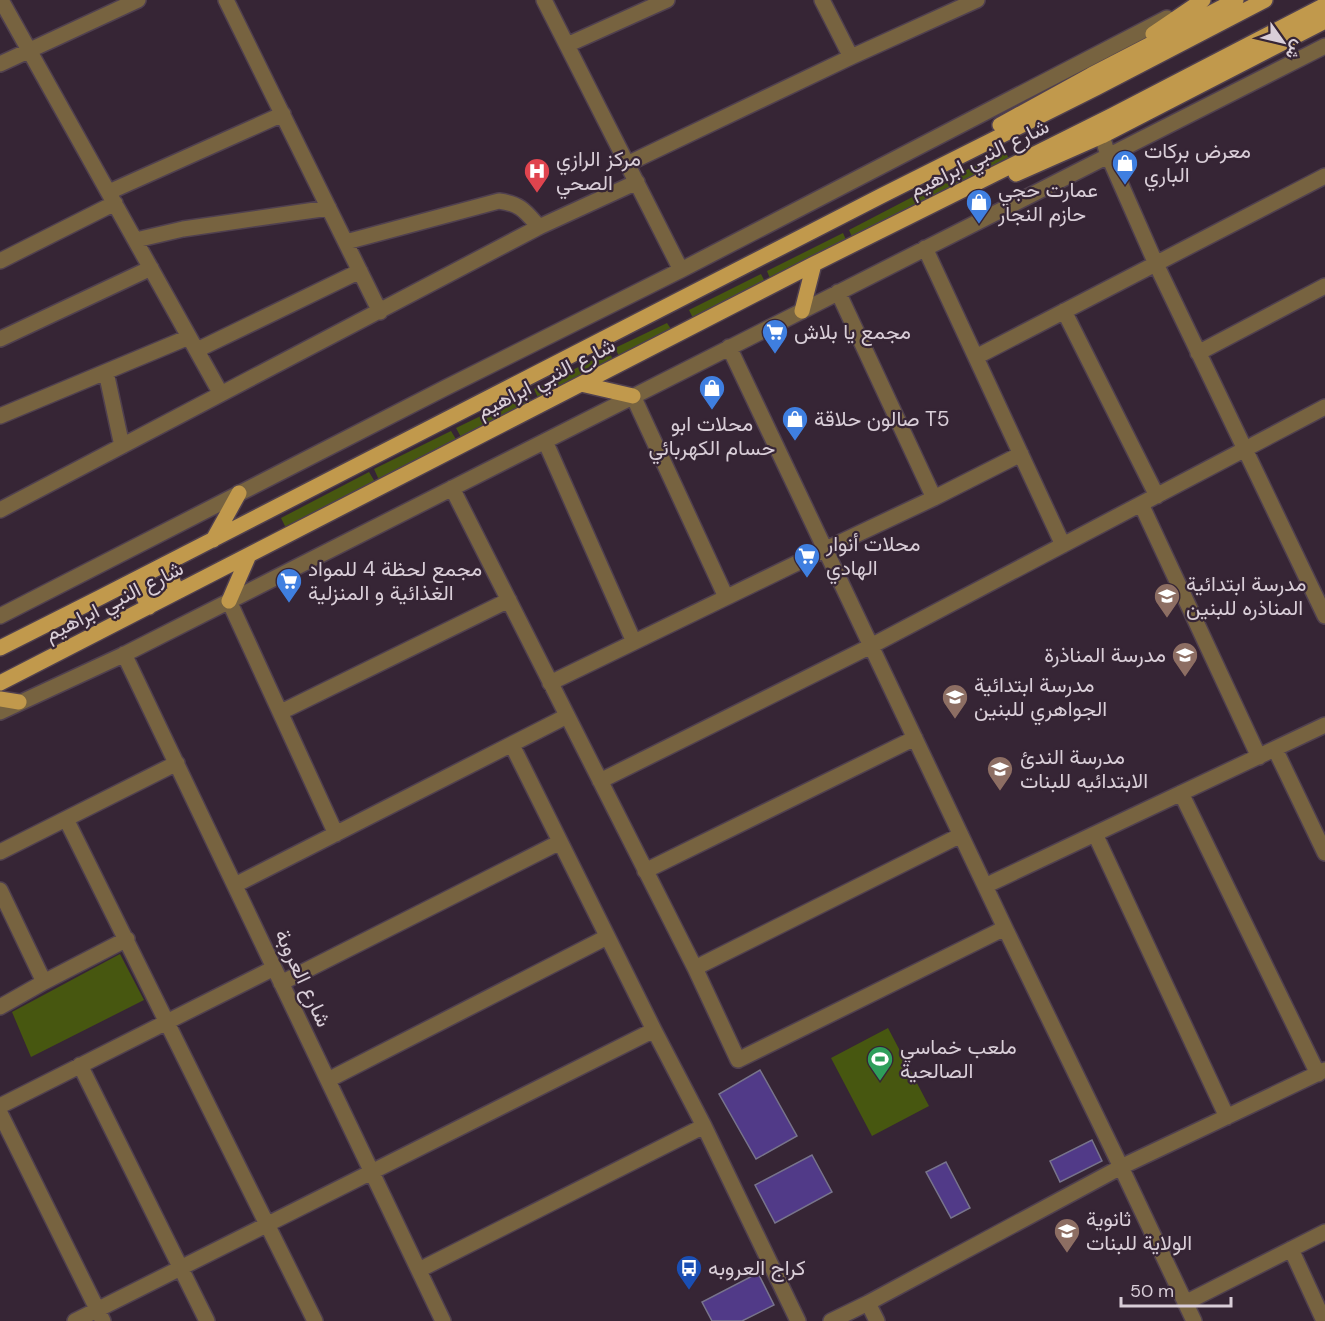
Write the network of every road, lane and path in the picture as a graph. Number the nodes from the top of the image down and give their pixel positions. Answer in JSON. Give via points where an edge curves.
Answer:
{"nodes":[{"id":1,"x":1,"y":0,"type":"edge"},
{"id":2,"x":138,"y":0,"type":"edge"},
{"id":3,"x":226,"y":0,"type":"edge"},
{"id":4,"x":544,"y":0,"type":"edge"},
{"id":5,"x":667,"y":0,"type":"edge"},
{"id":6,"x":822,"y":0,"type":"edge"},
{"id":7,"x":977,"y":0,"type":"edge"},
{"id":8,"x":1202,"y":0,"type":"edge"},
{"id":9,"x":1236,"y":0,"type":"edge"},
{"id":10,"x":1265,"y":0,"type":"edge"},
{"id":11,"x":1325,"y":5,"type":"edge"},
{"id":12,"x":1324,"y":23,"type":"edge"},
{"id":13,"x":567,"y":45,"type":"junction"},
{"id":14,"x":1325,"y":46,"type":"edge"},
{"id":15,"x":30,"y":50,"type":"junction"},
{"id":16,"x":851,"y":57,"type":"junction"},
{"id":17,"x":0,"y":63,"type":"edge"},
{"id":18,"x":1094,"y":82,"type":"junction"},
{"id":19,"x":283,"y":114,"type":"junction"},
{"id":20,"x":1102,"y":136,"type":"junction"},
{"id":21,"x":1108,"y":155,"type":"junction"},
{"id":22,"x":627,"y":164,"type":"junction"},
{"id":23,"x":1325,"y":176,"type":"edge"},
{"id":24,"x":636,"y":182,"type":"junction"},
{"id":25,"x":112,"y":197,"type":"junction"},
{"id":26,"x":329,"y":208,"type":"junction"},
{"id":27,"x":896,"y":223,"type":"junction"},
{"id":28,"x":539,"y":227,"type":"junction"},
{"id":29,"x":136,"y":240,"type":"junction"},
{"id":30,"x":346,"y":242,"type":"junction"},
{"id":31,"x":925,"y":248,"type":"junction"},
{"id":32,"x":0,"y":261,"type":"edge"},
{"id":33,"x":814,"y":264,"type":"junction"},
{"id":34,"x":1155,"y":264,"type":"junction"},
{"id":35,"x":151,"y":268,"type":"junction"},
{"id":36,"x":681,"y":270,"type":"junction"},
{"id":37,"x":360,"y":271,"type":"junction"},
{"id":38,"x":1325,"y":286,"type":"edge"},
{"id":39,"x":838,"y":292,"type":"junction"},
{"id":40,"x":802,"y":311,"type":"junction"},
{"id":41,"x":1064,"y":311,"type":"junction"},
{"id":42,"x":380,"y":312,"type":"junction"},
{"id":43,"x":0,"y":339,"type":"edge"},
{"id":44,"x":193,"y":344,"type":"junction"},
{"id":45,"x":729,"y":347,"type":"junction"},
{"id":46,"x":1198,"y":353,"type":"junction"},
{"id":47,"x":976,"y":357,"type":"junction"},
{"id":48,"x":106,"y":372,"type":"junction"},
{"id":49,"x":581,"y":384,"type":"junction"},
{"id":50,"x":221,"y":394,"type":"junction"},
{"id":51,"x":633,"y":396,"type":"junction"},
{"id":52,"x":1325,"y":407,"type":"edge"},
{"id":53,"x":0,"y":416,"type":"edge"},
{"id":54,"x":545,"y":441,"type":"junction"},
{"id":55,"x":122,"y":446,"type":"junction"},
{"id":56,"x":1244,"y":450,"type":"junction"},
{"id":57,"x":1021,"y":454,"type":"junction"},
{"id":58,"x":452,"y":488,"type":"junction"},
{"id":59,"x":239,"y":493,"type":"junction"},
{"id":60,"x":1157,"y":496,"type":"junction"},
{"id":61,"x":934,"y":498,"type":"junction"},
{"id":62,"x":1141,"y":504,"type":"junction"},
{"id":63,"x":0,"y":510,"type":"edge"},
{"id":64,"x":213,"y":540,"type":"junction"},
{"id":65,"x":1063,"y":545,"type":"junction"},
{"id":66,"x":826,"y":549,"type":"junction"},
{"id":67,"x":249,"y":555,"type":"junction"},
{"id":68,"x":166,"y":564,"type":"junction"},
{"id":69,"x":135,"y":580,"type":"junction"},
{"id":70,"x":177,"y":592,"type":"junction"},
{"id":71,"x":726,"y":597,"type":"junction"},
{"id":72,"x":508,"y":600,"type":"junction"},
{"id":73,"x":229,"y":601,"type":"junction"},
{"id":74,"x":149,"y":607,"type":"junction"},
{"id":75,"x":0,"y":616,"type":"edge"},
{"id":76,"x":1325,"y":616,"type":"edge"},
{"id":77,"x":634,"y":642,"type":"junction"},
{"id":78,"x":871,"y":646,"type":"junction"},
{"id":79,"x":0,"y":648,"type":"edge"},
{"id":80,"x":124,"y":654,"type":"junction"},
{"id":81,"x":0,"y":683,"type":"edge"},
{"id":82,"x":550,"y":683,"type":"junction"},
{"id":83,"x":0,"y":699,"type":"edge"},
{"id":84,"x":19,"y":702,"type":"junction"},
{"id":85,"x":0,"y":712,"type":"edge"},
{"id":86,"x":281,"y":712,"type":"junction"},
{"id":87,"x":567,"y":716,"type":"junction"},
{"id":88,"x":1325,"y":725,"type":"edge"},
{"id":89,"x":915,"y":738,"type":"junction"},
{"id":90,"x":512,"y":745,"type":"junction"},
{"id":91,"x":1275,"y":749,"type":"junction"},
{"id":92,"x":1258,"y":757,"type":"junction"},
{"id":93,"x":177,"y":764,"type":"junction"},
{"id":94,"x":600,"y":782,"type":"junction"},
{"id":95,"x":1181,"y":793,"type":"junction"},
{"id":96,"x":66,"y":819,"type":"junction"},
{"id":97,"x":336,"y":834,"type":"junction"},
{"id":98,"x":1095,"y":834,"type":"junction"},
{"id":99,"x":961,"y":836,"type":"junction"},
{"id":100,"x":561,"y":842,"type":"junction"},
{"id":101,"x":1323,"y":845,"type":"edge"},
{"id":102,"x":0,"y":852,"type":"edge"},
{"id":103,"x":645,"y":871,"type":"junction"},
{"id":104,"x":235,"y":885,"type":"junction"},
{"id":105,"x":985,"y":886,"type":"junction"},
{"id":106,"x":0,"y":890,"type":"edge"},
{"id":107,"x":1005,"y":928,"type":"junction"},
{"id":108,"x":607,"y":937,"type":"junction"},
{"id":109,"x":127,"y":939,"type":"junction"},
{"id":110,"x":274,"y":968,"type":"junction"},
{"id":111,"x":694,"y":968,"type":"junction"},
{"id":112,"x":44,"y":982,"type":"junction"},
{"id":113,"x":281,"y":983,"type":"junction"},
{"id":114,"x":0,"y":1007,"type":"edge"},
{"id":115,"x":167,"y":1022,"type":"junction"},
{"id":116,"x":654,"y":1030,"type":"junction"},
{"id":117,"x":80,"y":1065,"type":"junction"},
{"id":118,"x":1321,"y":1072,"type":"edge"},
{"id":119,"x":328,"y":1080,"type":"junction"},
{"id":120,"x":0,"y":1106,"type":"edge"},
{"id":121,"x":0,"y":1113,"type":"edge"},
{"id":122,"x":1227,"y":1117,"type":"junction"},
{"id":123,"x":704,"y":1126,"type":"junction"},
{"id":124,"x":1121,"y":1167,"type":"junction"},
{"id":125,"x":372,"y":1172,"type":"junction"},
{"id":126,"x":268,"y":1224,"type":"junction"},
{"id":127,"x":1325,"y":1232,"type":"edge"},
{"id":128,"x":1291,"y":1249,"type":"junction"},
{"id":129,"x":181,"y":1268,"type":"junction"},
{"id":130,"x":418,"y":1270,"type":"junction"},
{"id":131,"x":868,"y":1303,"type":"junction"},
{"id":132,"x":1185,"y":1303,"type":"junction"},
{"id":133,"x":100,"y":1315,"type":"edge"},
{"id":134,"x":75,"y":1321,"type":"edge"},
{"id":135,"x":207,"y":1321,"type":"edge"},
{"id":136,"x":315,"y":1321,"type":"edge"},
{"id":137,"x":443,"y":1321,"type":"edge"},
{"id":138,"x":798,"y":1321,"type":"edge"},
{"id":139,"x":831,"y":1321,"type":"edge"},
{"id":140,"x":877,"y":1321,"type":"edge"},
{"id":141,"x":1194,"y":1321,"type":"edge"},
{"id":142,"x":1324,"y":1321,"type":"edge"}],
"edges":[{"from":1,"to":15,"type":"street"},
{"from":2,"to":15,"type":"street"},
{"from":3,"to":19,"type":"street"},
{"from":4,"to":13,"type":"street"},
{"from":5,"to":13,"type":"street"},
{"from":6,"to":16,"type":"street"},
{"from":7,"to":16,"type":"street"},
{"from":8,"to":18,"type":"main road"},
{"from":8,"to":36,"type":"street"},
{"from":9,"to":18,"type":"main road"},
{"from":10,"to":18,"type":"main road"},
{"from":11,"to":27,"type":"main road","name":"شارع النبي ابراهيم"},
{"from":12,"to":20,"type":"main road"},
{"from":13,"to":22,"type":"street"},
{"from":14,"to":21,"type":"street"},
{"from":15,"to":17,"type":"street"},
{"from":15,"to":25,"type":"street"},
{"from":16,"to":22,"type":"street"},
{"from":18,"to":64,"type":"main road","name":"شارع النبي ابراهيم"},
{"from":19,"to":25,"type":"street"},
{"from":19,"to":26,"type":"street"},
{"from":20,"to":21,"type":"street"},
{"from":20,"to":27,"type":"main road"},
{"from":21,"to":31,"type":"street"},
{"from":21,"to":34,"type":"street"},
{"from":22,"to":24,"type":"street"},
{"from":23,"to":34,"type":"street"},
{"from":24,"to":28,"type":"street"},
{"from":24,"to":36,"type":"street"},
{"from":25,"to":29,"type":"street"},
{"from":25,"to":32,"type":"street"},
{"from":26,"to":29,"type":"street"},
{"from":26,"to":30,"type":"street"},
{"from":27,"to":33,"type":"main road","name":"شارع النبي ابراهيم"},
{"from":28,"to":30,"type":"street","via":[[522,208],[499,201]]},
{"from":28,"to":42,"type":"street"},
{"from":29,"to":35,"type":"street"},
{"from":30,"to":37,"type":"street"},
{"from":31,"to":39,"type":"street"},
{"from":31,"to":47,"type":"street"},
{"from":33,"to":40,"type":"main road"},
{"from":33,"to":49,"type":"main road","name":"شارع النبي ابراهيم"},
{"from":34,"to":41,"type":"street"},
{"from":34,"to":46,"type":"street"},
{"from":35,"to":43,"type":"street"},
{"from":35,"to":44,"type":"street"},
{"from":36,"to":59,"type":"street"},
{"from":37,"to":42,"type":"street"},
{"from":37,"to":44,"type":"street"},
{"from":38,"to":46,"type":"street"},
{"from":39,"to":40,"type":"street"},
{"from":39,"to":61,"type":"street"},
{"from":40,"to":45,"type":"street"},
{"from":41,"to":47,"type":"street"},
{"from":41,"to":60,"type":"street"},
{"from":42,"to":50,"type":"street"},
{"from":44,"to":48,"type":"street"},
{"from":44,"to":50,"type":"street"},
{"from":45,"to":51,"type":"street"},
{"from":45,"to":66,"type":"street"},
{"from":46,"to":56,"type":"street"},
{"from":47,"to":57,"type":"street"},
{"from":48,"to":53,"type":"street"},
{"from":48,"to":55,"type":"street"},
{"from":49,"to":51,"type":"main road"},
{"from":49,"to":67,"type":"main road","name":"شارع النبي ابراهيم"},
{"from":50,"to":55,"type":"street"},
{"from":51,"to":54,"type":"street"},
{"from":51,"to":71,"type":"street"},
{"from":52,"to":56,"type":"street"},
{"from":54,"to":58,"type":"street"},
{"from":54,"to":77,"type":"street"},
{"from":55,"to":63,"type":"street"},
{"from":56,"to":60,"type":"street"},
{"from":56,"to":76,"type":"street"},
{"from":57,"to":61,"type":"street"},
{"from":57,"to":65,"type":"street"},
{"from":58,"to":72,"type":"street"},
{"from":58,"to":73,"type":"street"},
{"from":59,"to":64,"type":"main road"},
{"from":59,"to":75,"type":"street"},
{"from":60,"to":62,"type":"street"},
{"from":61,"to":66,"type":"street"},
{"from":62,"to":65,"type":"street"},
{"from":62,"to":92,"type":"street"},
{"from":64,"to":68,"type":"main road","name":"شارع النبي ابراهيم"},
{"from":65,"to":78,"type":"street"},
{"from":66,"to":71,"type":"street"},
{"from":66,"to":78,"type":"street"},
{"from":67,"to":70,"type":"main road","name":"شارع النبي ابراهيم"},
{"from":67,"to":73,"type":"main road"},
{"from":68,"to":69,"type":"main road","name":"شارع النبي ابراهيم"},
{"from":68,"to":70,"type":"main road"},
{"from":69,"to":74,"type":"main road"},
{"from":69,"to":79,"type":"main road","name":"شارع النبي ابراهيم"},
{"from":70,"to":74,"type":"main road","name":"شارع النبي ابراهيم"},
{"from":71,"to":77,"type":"street"},
{"from":72,"to":82,"type":"street"},
{"from":72,"to":86,"type":"street"},
{"from":73,"to":80,"type":"street"},
{"from":73,"to":86,"type":"street"},
{"from":74,"to":81,"type":"main road","name":"شارع النبي ابراهيم"},
{"from":77,"to":82,"type":"street"},
{"from":78,"to":89,"type":"street"},
{"from":78,"to":94,"type":"street"},
{"from":80,"to":84,"type":"street"},
{"from":80,"to":93,"type":"street","name":"شارع العروبة"},
{"from":82,"to":87,"type":"street"},
{"from":83,"to":84,"type":"main road"},
{"from":84,"to":85,"type":"street"},
{"from":86,"to":97,"type":"street"},
{"from":87,"to":90,"type":"street"},
{"from":87,"to":94,"type":"street"},
{"from":88,"to":91,"type":"street"},
{"from":89,"to":99,"type":"street"},
{"from":89,"to":103,"type":"street"},
{"from":90,"to":97,"type":"street"},
{"from":90,"to":100,"type":"street"},
{"from":91,"to":92,"type":"street"},
{"from":91,"to":101,"type":"street"},
{"from":92,"to":95,"type":"street"},
{"from":93,"to":96,"type":"street"},
{"from":93,"to":104,"type":"street","name":"شارع العروبة"},
{"from":94,"to":103,"type":"street"},
{"from":95,"to":98,"type":"street"},
{"from":95,"to":118,"type":"street"},
{"from":96,"to":102,"type":"street"},
{"from":96,"to":109,"type":"street"},
{"from":97,"to":104,"type":"street"},
{"from":98,"to":105,"type":"street"},
{"from":98,"to":122,"type":"street"},
{"from":99,"to":105,"type":"street"},
{"from":99,"to":111,"type":"street"},
{"from":100,"to":108,"type":"street"},
{"from":100,"to":113,"type":"street"},
{"from":103,"to":111,"type":"street"},
{"from":104,"to":110,"type":"street","name":"شارع العروبة"},
{"from":105,"to":107,"type":"street"},
{"from":106,"to":112,"type":"street"},
{"from":107,"to":111,"type":"street","via":[[738,1060]]},
{"from":107,"to":124,"type":"street"},
{"from":108,"to":116,"type":"street"},
{"from":108,"to":119,"type":"street"},
{"from":109,"to":112,"type":"street"},
{"from":109,"to":115,"type":"street"},
{"from":110,"to":113,"type":"street","name":"شارع العروبة"},
{"from":110,"to":115,"type":"street"},
{"from":112,"to":114,"type":"street"},
{"from":113,"to":119,"type":"street","name":"شارع العروبة"},
{"from":115,"to":117,"type":"street"},
{"from":115,"to":126,"type":"street"},
{"from":116,"to":123,"type":"street"},
{"from":116,"to":125,"type":"street"},
{"from":117,"to":120,"type":"street"},
{"from":117,"to":129,"type":"street"},
{"from":118,"to":122,"type":"street"},
{"from":119,"to":125,"type":"street","name":"شارع العروبة"},
{"from":121,"to":133,"type":"street"},
{"from":122,"to":124,"type":"street"},
{"from":123,"to":130,"type":"street"},
{"from":123,"to":138,"type":"street"},
{"from":124,"to":131,"type":"street"},
{"from":124,"to":132,"type":"street"},
{"from":125,"to":126,"type":"street"},
{"from":125,"to":130,"type":"street","name":"شارع العروبة"},
{"from":126,"to":129,"type":"street"},
{"from":126,"to":136,"type":"street"},
{"from":127,"to":128,"type":"street"},
{"from":128,"to":132,"type":"street"},
{"from":128,"to":142,"type":"street"},
{"from":129,"to":133,"type":"street"},
{"from":129,"to":135,"type":"street"},
{"from":130,"to":137,"type":"street","name":"شارع العروبة"},
{"from":131,"to":139,"type":"street"},
{"from":131,"to":140,"type":"street"},
{"from":132,"to":141,"type":"street"},
{"from":133,"to":134,"type":"street"}]}
